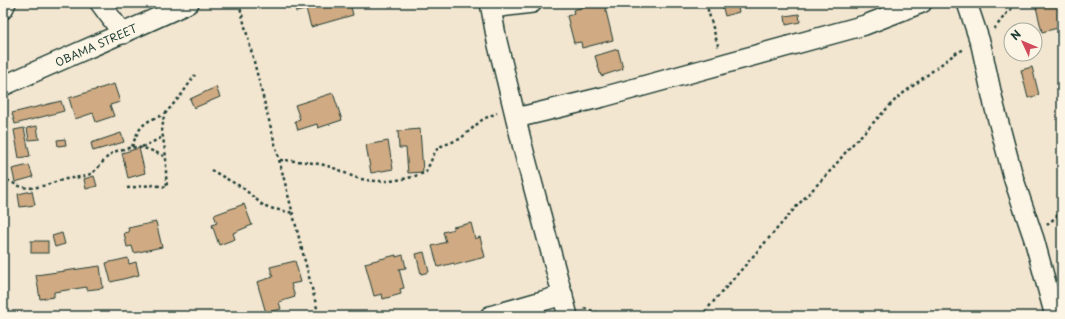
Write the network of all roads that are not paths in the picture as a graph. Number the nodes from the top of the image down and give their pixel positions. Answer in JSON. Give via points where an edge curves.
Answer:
{"nodes":[{"id":1,"x":6,"y":3,"type":"edge"},
{"id":2,"x":100,"y":3,"type":"edge"},
{"id":3,"x":189,"y":3,"type":"edge"},
{"id":4,"x":532,"y":3,"type":"edge"},
{"id":5,"x":922,"y":3,"type":"edge"},
{"id":6,"x":967,"y":3,"type":"edge"},
{"id":7,"x":491,"y":6,"type":"edge"},
{"id":8,"x":3,"y":9,"type":"edge"},
{"id":9,"x":123,"y":34,"type":"junction"},
{"id":10,"x":3,"y":86,"type":"edge"},
{"id":11,"x":515,"y":113,"type":"junction"},
{"id":12,"x":566,"y":304,"type":"edge"},
{"id":13,"x":490,"y":316,"type":"edge"},
{"id":14,"x":1055,"y":316,"type":"edge"}],
"edges":[{"from":1,"to":8,"type":"street"},
{"from":2,"to":9,"type":"street"},
{"from":3,"to":9,"type":"street","name":"OBAMA STREET"},
{"from":4,"to":7,"type":"street"},
{"from":5,"to":11,"type":"street","via":[[865,25],[603,97]]},
{"from":6,"to":14,"type":"street","via":[[980,43],[1014,180],[1034,239]]},
{"from":7,"to":11,"type":"street"},
{"from":9,"to":10,"type":"street","name":"OBAMA STREET"},
{"from":11,"to":12,"type":"street"},
{"from":12,"to":13,"type":"street"}]}
